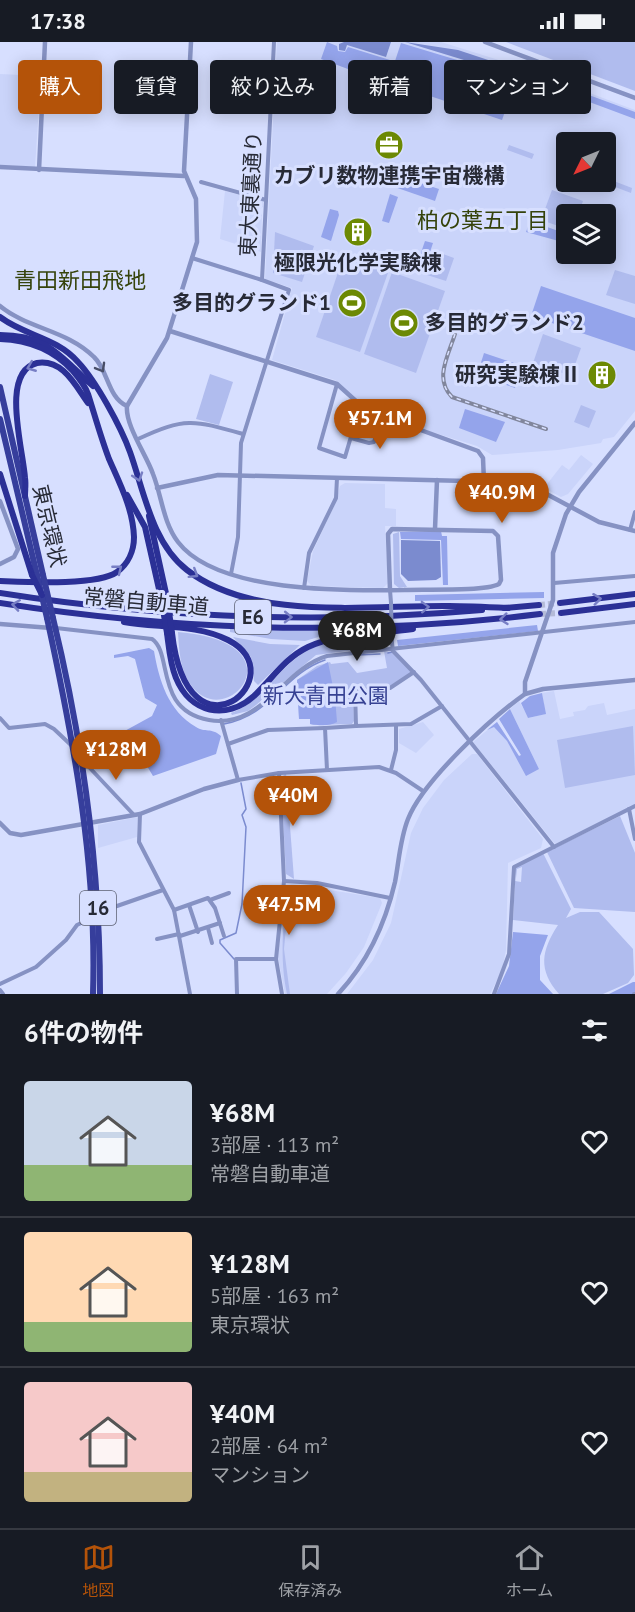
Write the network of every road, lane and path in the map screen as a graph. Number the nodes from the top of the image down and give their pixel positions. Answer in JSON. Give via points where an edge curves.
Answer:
{"nodes":[{"id":1,"x":45,"y":42,"type":"edge"},
{"id":2,"x":191,"y":42,"type":"edge"},
{"id":3,"x":274,"y":42,"type":"edge"},
{"id":4,"x":485,"y":42,"type":"edge"},
{"id":5,"x":635,"y":98,"type":"edge"},
{"id":6,"x":0,"y":167,"type":"edge"},
{"id":7,"x":39,"y":170,"type":"junction"},
{"id":8,"x":184,"y":176,"type":"junction"},
{"id":9,"x":201,"y":182,"type":"dead end"},
{"id":10,"x":266,"y":200,"type":"junction"},
{"id":11,"x":192,"y":258,"type":"junction"},
{"id":12,"x":262,"y":280,"type":"junction"},
{"id":13,"x":0,"y":306,"type":"edge"},
{"id":14,"x":0,"y":317,"type":"edge"},
{"id":15,"x":170,"y":331,"type":"junction"},
{"id":16,"x":0,"y":335,"type":"edge"},
{"id":17,"x":0,"y":339,"type":"edge"},
{"id":18,"x":267,"y":361,"type":"junction"},
{"id":19,"x":338,"y":384,"type":"junction"},
{"id":20,"x":94,"y":386,"type":"junction"},
{"id":21,"x":0,"y":387,"type":"edge"},
{"id":22,"x":90,"y":406,"type":"junction"},
{"id":23,"x":127,"y":406,"type":"junction"},
{"id":24,"x":360,"y":406,"type":"junction"},
{"id":25,"x":382,"y":416,"type":"junction"},
{"id":26,"x":0,"y":419,"type":"edge"},
{"id":27,"x":634,"y":425,"type":"edge"},
{"id":28,"x":4,"y":433,"type":"edge"},
{"id":29,"x":243,"y":434,"type":"junction"},
{"id":30,"x":351,"y":438,"type":"junction"},
{"id":31,"x":138,"y":439,"type":"junction"},
{"id":32,"x":0,"y":474,"type":"edge"},
{"id":33,"x":239,"y":475,"type":"junction"},
{"id":34,"x":337,"y":478,"type":"junction"},
{"id":35,"x":437,"y":480,"type":"junction"},
{"id":36,"x":484,"y":482,"type":"junction"},
{"id":37,"x":157,"y":488,"type":"junction"},
{"id":38,"x":124,"y":492,"type":"junction"},
{"id":39,"x":24,"y":496,"type":"junction"},
{"id":40,"x":0,"y":501,"type":"edge"},
{"id":41,"x":146,"y":504,"type":"junction"},
{"id":42,"x":569,"y":507,"type":"junction"},
{"id":43,"x":635,"y":512,"type":"edge"},
{"id":44,"x":435,"y":529,"type":"junction"},
{"id":45,"x":633,"y":530,"type":"edge"},
{"id":46,"x":0,"y":564,"type":"edge"},
{"id":47,"x":231,"y":574,"type":"junction"},
{"id":48,"x":38,"y":575,"type":"junction"},
{"id":49,"x":635,"y":576,"type":"edge"},
{"id":50,"x":0,"y":581,"type":"edge"},
{"id":51,"x":554,"y":583,"type":"junction"},
{"id":52,"x":304,"y":588,"type":"junction"},
{"id":53,"x":390,"y":590,"type":"junction"},
{"id":54,"x":0,"y":593,"type":"edge"},
{"id":55,"x":635,"y":594,"type":"edge"},
{"id":56,"x":164,"y":598,"type":"junction"},
{"id":57,"x":0,"y":603,"type":"edge"},
{"id":58,"x":560,"y":603,"type":"tunnel mouth"},
{"id":59,"x":635,"y":604,"type":"edge"},
{"id":60,"x":539,"y":605,"type":"tunnel mouth"},
{"id":61,"x":508,"y":608,"type":"junction"},
{"id":62,"x":74,"y":613,"type":"junction"},
{"id":63,"x":561,"y":613,"type":"tunnel mouth"},
{"id":64,"x":540,"y":615,"type":"tunnel mouth"},
{"id":65,"x":50,"y":618,"type":"junction"},
{"id":66,"x":467,"y":622,"type":"junction"},
{"id":67,"x":635,"y":622,"type":"edge"},
{"id":68,"x":0,"y":624,"type":"edge"},
{"id":69,"x":52,"y":628,"type":"junction"},
{"id":70,"x":170,"y":633,"type":"junction"},
{"id":71,"x":542,"y":633,"type":"junction"},
{"id":72,"x":393,"y":649,"type":"junction"},
{"id":73,"x":414,"y":672,"type":"junction"},
{"id":74,"x":635,"y":680,"type":"edge"},
{"id":75,"x":525,"y":694,"type":"junction"},
{"id":76,"x":442,"y":706,"type":"junction"},
{"id":77,"x":0,"y":718,"type":"edge"},
{"id":78,"x":221,"y":720,"type":"junction"},
{"id":79,"x":396,"y":724,"type":"junction"},
{"id":80,"x":356,"y":726,"type":"junction"},
{"id":81,"x":325,"y":728,"type":"junction"},
{"id":82,"x":471,"y":741,"type":"junction"},
{"id":83,"x":228,"y":744,"type":"junction"},
{"id":84,"x":77,"y":745,"type":"junction"},
{"id":85,"x":84,"y":766,"type":"junction"},
{"id":86,"x":327,"y":770,"type":"junction"},
{"id":87,"x":391,"y":770,"type":"junction"},
{"id":88,"x":279,"y":773,"type":"junction"},
{"id":89,"x":238,"y":780,"type":"junction"},
{"id":90,"x":423,"y":791,"type":"junction"},
{"id":91,"x":635,"y":807,"type":"edge"},
{"id":92,"x":629,"y":809,"type":"junction"},
{"id":93,"x":140,"y":814,"type":"junction"},
{"id":94,"x":134,"y":815,"type":"junction"},
{"id":95,"x":0,"y":823,"type":"edge"},
{"id":96,"x":89,"y":823,"type":"junction"},
{"id":97,"x":635,"y":839,"type":"edge"},
{"id":98,"x":554,"y":847,"type":"junction"},
{"id":99,"x":284,"y":881,"type":"junction"},
{"id":100,"x":163,"y":890,"type":"junction"},
{"id":101,"x":229,"y":893,"type":"dead end"},
{"id":102,"x":390,"y":898,"type":"junction"},
{"id":103,"x":210,"y":900,"type":"junction"},
{"id":104,"x":188,"y":904,"type":"junction"},
{"id":105,"x":174,"y":910,"type":"junction"},
{"id":106,"x":95,"y":915,"type":"junction"},
{"id":107,"x":220,"y":923,"type":"junction"},
{"id":108,"x":208,"y":928,"type":"junction"},
{"id":109,"x":198,"y":932,"type":"junction"},
{"id":110,"x":179,"y":935,"type":"junction"},
{"id":111,"x":224,"y":936,"type":"dead end"},
{"id":112,"x":157,"y":939,"type":"dead end"},
{"id":113,"x":212,"y":943,"type":"dead end"},
{"id":114,"x":276,"y":959,"type":"junction"},
{"id":115,"x":0,"y":984,"type":"edge"},
{"id":116,"x":0,"y":990,"type":"edge"},
{"id":117,"x":3,"y":994,"type":"edge"},
{"id":118,"x":93,"y":994,"type":"edge"},
{"id":119,"x":100,"y":994,"type":"edge"},
{"id":120,"x":190,"y":994,"type":"edge"},
{"id":121,"x":237,"y":994,"type":"edge"},
{"id":122,"x":282,"y":994,"type":"edge"},
{"id":123,"x":338,"y":994,"type":"edge"},
{"id":124,"x":494,"y":994,"type":"edge"}],
"edges":[{"from":1,"to":7,"type":"street"},
{"from":2,"to":8,"type":"street"},
{"from":3,"to":10,"type":"street","name":"東大東裏通り"},
{"from":4,"to":5,"type":"street"},
{"from":6,"to":7,"type":"street"},
{"from":7,"to":8,"type":"street"},
{"from":8,"to":11,"type":"street","via":[[196,199],[198,236]]},
{"from":9,"to":10,"type":"street"},
{"from":10,"to":12,"type":"street","name":"東大東裏通り"},
{"from":11,"to":12,"type":"street"},
{"from":11,"to":15,"type":"street"},
{"from":12,"to":18,"type":"street","name":"東大東裏通り","via":[[289,290]]},
{"from":13,"to":23,"type":"street","one_way":true,"via":[[15,317],[51,330],[85,349],[98,362],[117,399]]},
{"from":14,"to":20,"type":"highway","via":[[64,349],[86,371]]},
{"from":15,"to":18,"type":"street"},
{"from":15,"to":23,"type":"street"},
{"from":16,"to":20,"type":"highway","via":[[22,337],[50,347]]},
{"from":17,"to":22,"type":"highway","via":[[24,342],[55,356],[79,379],[88,393]]},
{"from":18,"to":19,"type":"street"},
{"from":18,"to":29,"type":"street"},
{"from":19,"to":24,"type":"street"},
{"from":19,"to":30,"type":"street","via":[[318,447],[345,456]]},
{"from":20,"to":41,"type":"highway","one_way":true,"via":[[129,450]]},
{"from":21,"to":28,"type":"highway","name":"東京環状","number":"16"},
{"from":22,"to":38,"type":"highway"},
{"from":22,"to":39,"type":"highway","one_way":true,"via":[[69,376],[52,365],[33,364],[18,374],[10,399],[25,478]]},
{"from":23,"to":31,"type":"street"},
{"from":24,"to":25,"type":"street"},
{"from":24,"to":30,"type":"street"},
{"from":25,"to":30,"type":"street","via":[[374,442]]},
{"from":25,"to":36,"type":"street","via":[[478,451],[483,458]]},
{"from":26,"to":28,"type":"highway","name":"東京環状","number":"16"},
{"from":27,"to":42,"type":"street"},
{"from":28,"to":39,"type":"highway","name":"東京環状","number":"16"},
{"from":28,"to":48,"type":"highway","name":"東京環状","number":"16"},
{"from":29,"to":31,"type":"street","via":[[188,422],[166,426]]},
{"from":29,"to":33,"type":"street"},
{"from":31,"to":37,"type":"street"},
{"from":32,"to":48,"type":"highway"},
{"from":33,"to":34,"type":"street"},
{"from":33,"to":37,"type":"street","via":[[203,477]]},
{"from":33,"to":47,"type":"street","via":[[238,537]]},
{"from":34,"to":35,"type":"street"},
{"from":34,"to":52,"type":"street","via":[[336,498],[309,553]]},
{"from":35,"to":36,"type":"street"},
{"from":35,"to":44,"type":"street"},
{"from":36,"to":42,"type":"street","via":[[531,487]]},
{"from":37,"to":47,"type":"street","via":[[166,519],[181,545],[200,561]]},
{"from":50,"to":38,"type":"highway","one_way":true,"via":[[85,581],[117,573],[134,545]]},
{"from":38,"to":56,"type":"highway","via":[[145,527]]},
{"from":39,"to":48,"type":"highway","name":"東京環状","number":"16"},
{"from":40,"to":46,"type":"street","via":[[18,549],[14,557]]},
{"from":41,"to":56,"type":"highway"},
{"from":41,"to":61,"type":"highway","one_way":true,"via":[[164,543],[181,565],[208,582],[245,595],[320,608]]},
{"from":42,"to":45,"type":"street","via":[[599,522]]},
{"from":42,"to":51,"type":"street","via":[[553,553]]},
{"from":43,"to":45,"type":"street"},
{"from":44,"to":53,"type":"street","via":[[390,531]]},
{"from":44,"to":53,"type":"street","via":[[496,533],[499,584]]},
{"from":47,"to":52,"type":"street"},
{"from":48,"to":65,"type":"highway","name":"東京環状","number":"16","bridge":true},
{"from":48,"to":65,"type":"highway","name":"東京環状","number":"16","bridge":true},
{"from":49,"to":51,"type":"street"},
{"from":51,"to":71,"type":"street"},
{"from":52,"to":53,"type":"street"},
{"from":53,"to":72,"type":"street","bridge":true},
{"from":54,"to":61,"type":"highway","name":"常磐自動車道","number":"E6","one_way":true,"via":[[138,610],[250,616],[375,617]]},
{"from":58,"to":55,"type":"highway","one_way":true},
{"from":56,"to":70,"type":"highway","bridge":true},
{"from":62,"to":57,"type":"highway","name":"常磐自動車道","number":"E6","one_way":true},
{"from":59,"to":63,"type":"highway"},
{"from":60,"to":61,"type":"highway","name":"常磐自動車道","number":"E6"},
{"from":62,"to":66,"type":"highway","name":"常磐自動車道","number":"E6","via":[[288,628]]},
{"from":62,"to":70,"type":"highway","via":[[195,631],[229,640],[242,651],[249,665],[249,681],[242,695],[219,706],[192,694],[179,672]]},
{"from":64,"to":66,"type":"highway","name":"常磐自動車道","number":"E6","one_way":true},
{"from":65,"to":69,"type":"highway","name":"東京環状","number":"16"},
{"from":66,"to":70,"type":"highway","via":[[323,641],[293,656],[243,704],[218,711],[199,706],[183,692],[172,666]]},
{"from":67,"to":71,"type":"street"},
{"from":68,"to":69,"type":"street"},
{"from":69,"to":78,"type":"street","via":[[155,641],[167,682],[178,702],[198,716]]},
{"from":69,"to":84,"type":"highway","name":"東京環状","number":"16"},
{"from":71,"to":72,"type":"street"},
{"from":71,"to":75,"type":"street","via":[[525,682]]},
{"from":72,"to":73,"type":"street"},
{"from":72,"to":78,"type":"street","via":[[321,658],[248,714]]},
{"from":73,"to":76,"type":"street"},
{"from":73,"to":80,"type":"street","via":[[390,688],[354,690]]},
{"from":74,"to":75,"type":"street"},
{"from":75,"to":82,"type":"street"},
{"from":76,"to":79,"type":"street","via":[[421,720]]},
{"from":76,"to":82,"type":"street"},
{"from":77,"to":84,"type":"street","via":[[9,728],[45,724],[71,747]]},
{"from":78,"to":83,"type":"street"},
{"from":79,"to":80,"type":"street"},
{"from":79,"to":87,"type":"street"},
{"from":80,"to":81,"type":"street"},
{"from":81,"to":83,"type":"street","via":[[263,731]]},
{"from":81,"to":86,"type":"street"},
{"from":82,"to":90,"type":"street"},
{"from":82,"to":98,"type":"street"},
{"from":83,"to":89,"type":"street"},
{"from":84,"to":85,"type":"highway","name":"東京環状","number":"16"},
{"from":84,"to":96,"type":"highway","name":"東京環状","number":"16"},
{"from":85,"to":94,"type":"street"},
{"from":85,"to":96,"type":"highway","name":"東京環状","number":"16"},
{"from":86,"to":87,"type":"street"},
{"from":86,"to":88,"type":"street"},
{"from":87,"to":90,"type":"street"},
{"from":88,"to":89,"type":"street"},
{"from":88,"to":99,"type":"street"},
{"from":89,"to":93,"type":"street"},
{"from":90,"to":102,"type":"street","via":[[406,826]]},
{"from":91,"to":92,"type":"street"},
{"from":92,"to":97,"type":"street"},
{"from":92,"to":98,"type":"street"},
{"from":93,"to":94,"type":"street"},
{"from":93,"to":100,"type":"street","via":[[139,842]]},
{"from":94,"to":96,"type":"street"},
{"from":95,"to":96,"type":"street","via":[[10,833],[21,835]]},
{"from":96,"to":106,"type":"highway","name":"東京環状","number":"16"},
{"from":98,"to":124,"type":"street","via":[[514,867],[509,954]]},
{"from":99,"to":102,"type":"street"},
{"from":99,"to":114,"type":"street"},
{"from":100,"to":105,"type":"street"},
{"from":100,"to":106,"type":"street"},
{"from":101,"to":103,"type":"street"},
{"from":102,"to":123,"type":"street","via":[[369,953]]},
{"from":103,"to":104,"type":"street"},
{"from":103,"to":107,"type":"street"},
{"from":104,"to":105,"type":"street"},
{"from":104,"to":109,"type":"street"},
{"from":105,"to":110,"type":"street"},
{"from":106,"to":115,"type":"street","via":[[76,925],[66,940],[36,967]]},
{"from":106,"to":118,"type":"highway","name":"東京環状","number":"16"},
{"from":106,"to":119,"type":"highway","name":"東京環状","number":"16"},
{"from":107,"to":108,"type":"street"},
{"from":107,"to":111,"type":"street"},
{"from":108,"to":109,"type":"street"},
{"from":108,"to":113,"type":"street"},
{"from":109,"to":110,"type":"street"},
{"from":110,"to":112,"type":"street"},
{"from":110,"to":120,"type":"street"},
{"from":114,"to":121,"type":"street","via":[[236,959]]},
{"from":114,"to":122,"type":"street"},
{"from":116,"to":117,"type":"street"}]}
